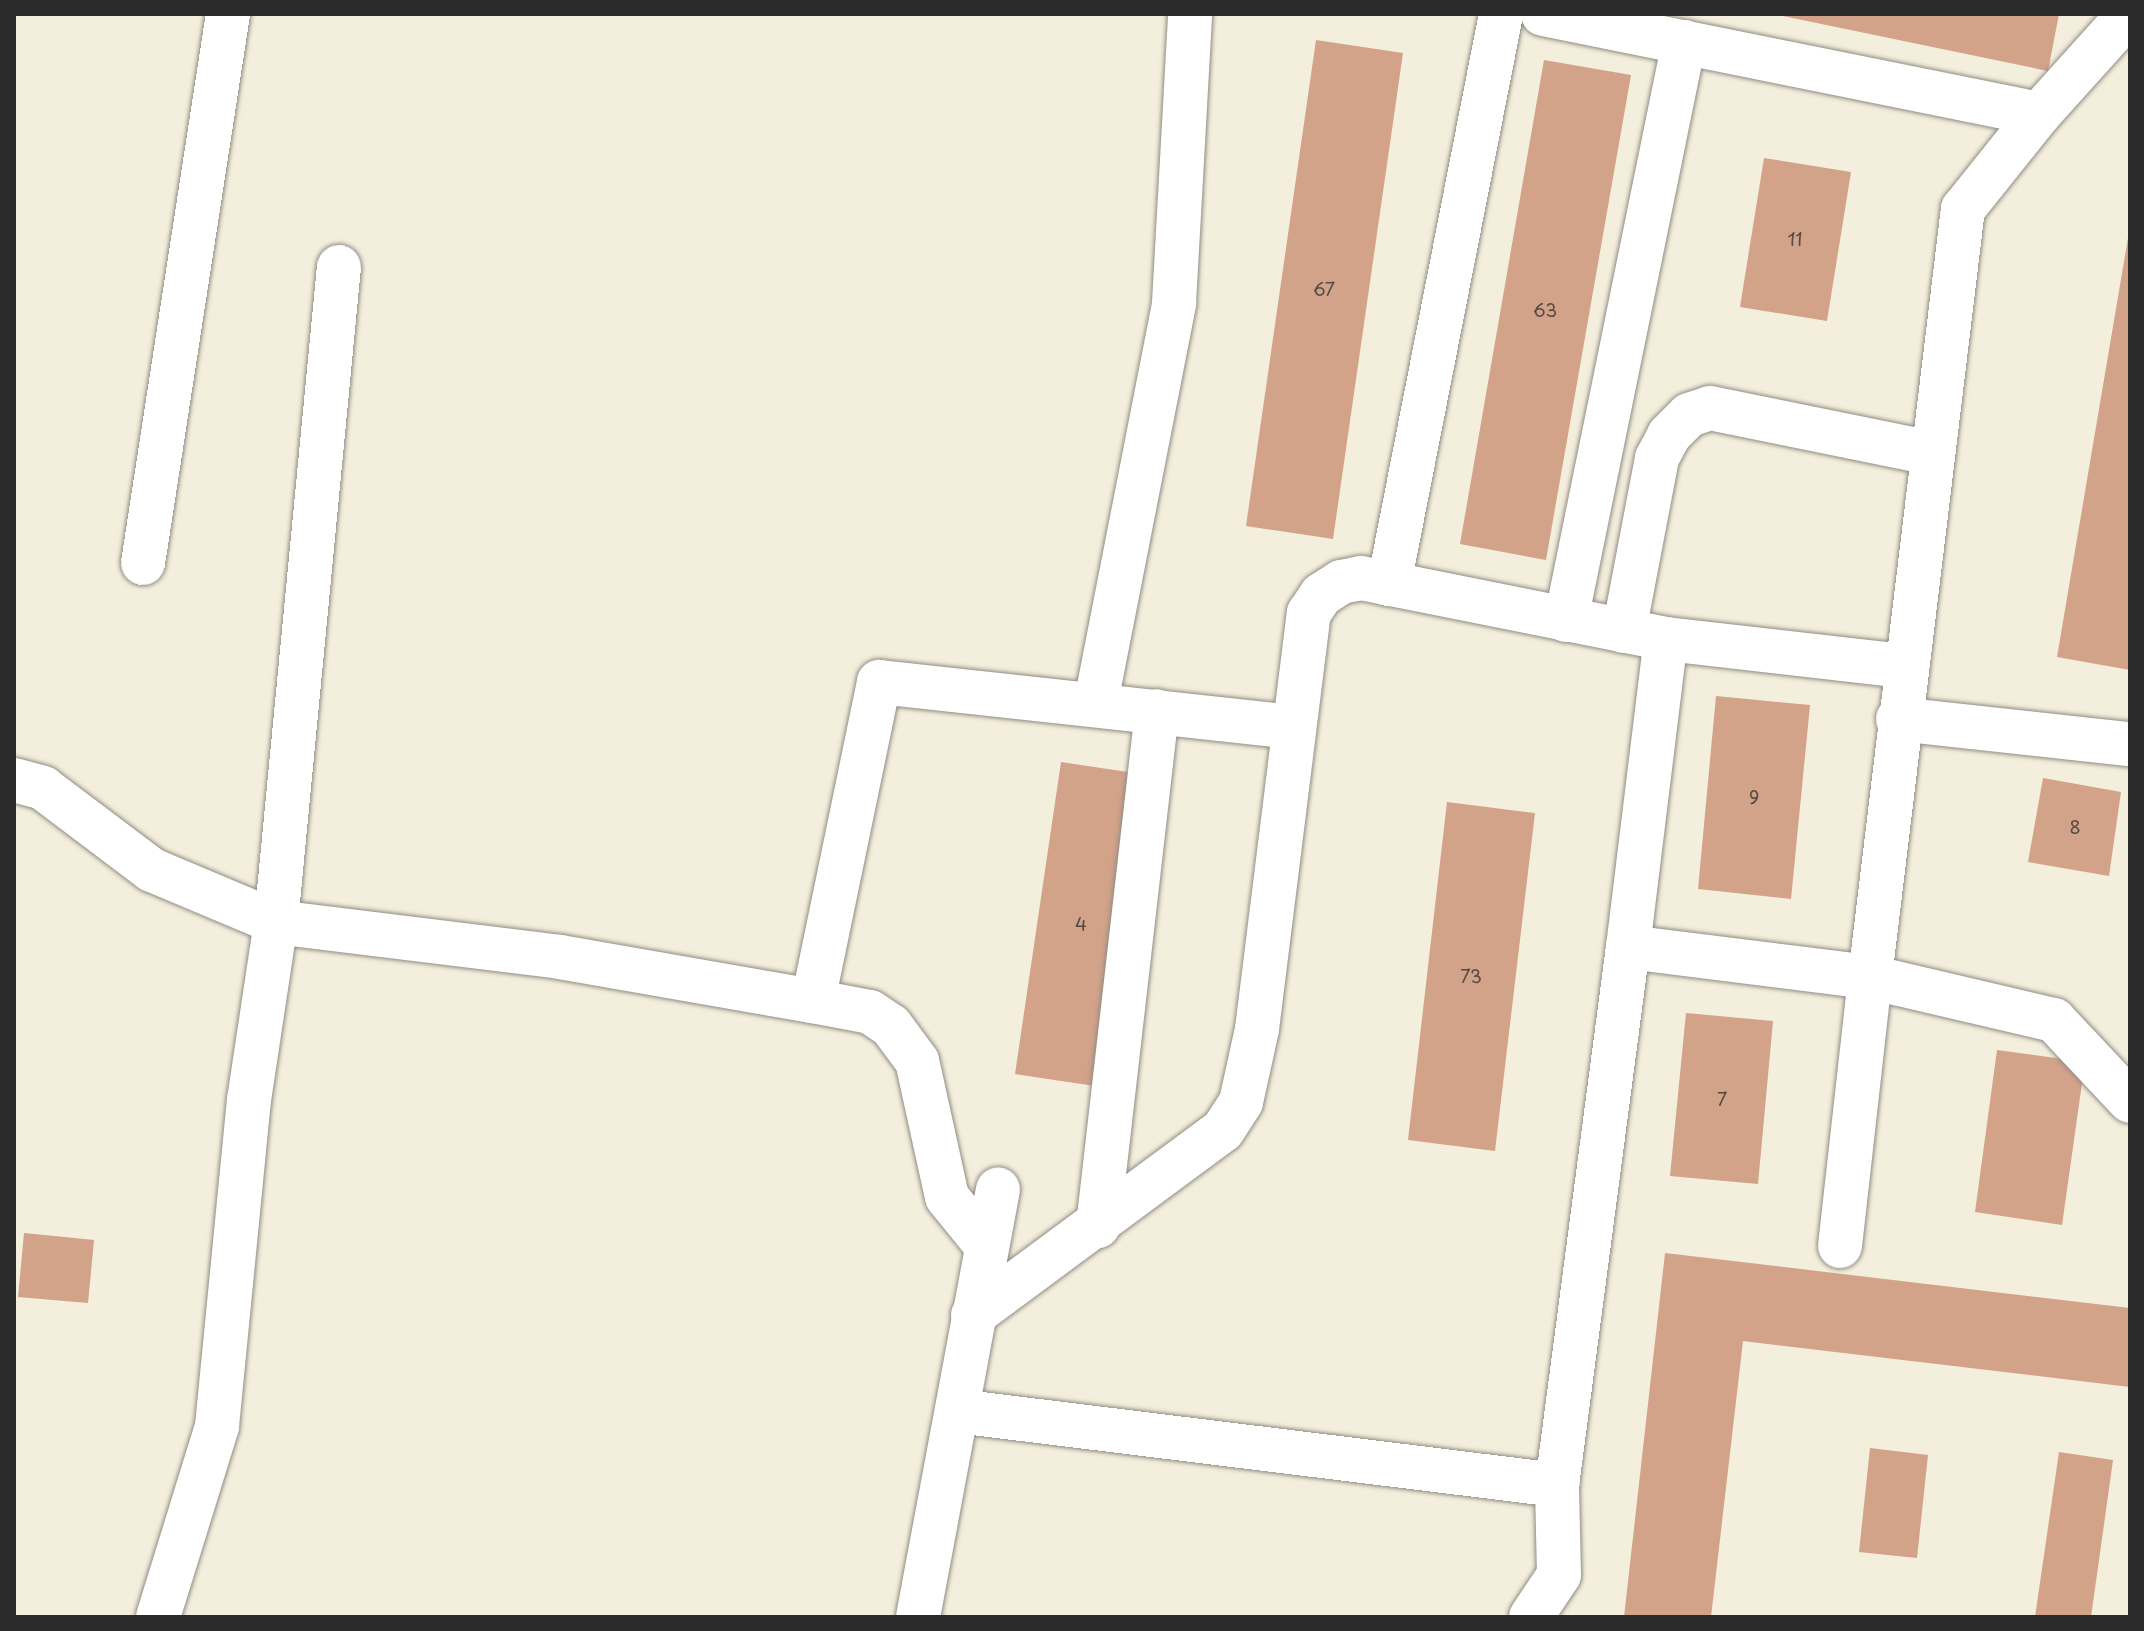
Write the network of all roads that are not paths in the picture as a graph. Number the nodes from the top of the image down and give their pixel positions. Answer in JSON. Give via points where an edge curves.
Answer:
{"nodes":[{"id":1,"x":228,"y":14,"type":"edge"},
{"id":2,"x":1190,"y":14,"type":"edge"},
{"id":3,"x":1501,"y":14,"type":"edge"},
{"id":4,"x":1543,"y":14,"type":"edge"},
{"id":5,"x":2129,"y":14,"type":"edge"},
{"id":6,"x":1684,"y":42,"type":"junction"},
{"id":7,"x":2039,"y":114,"type":"junction"},
{"id":8,"x":339,"y":267,"type":"dead end"},
{"id":9,"x":1932,"y":453,"type":"junction"},
{"id":10,"x":143,"y":563,"type":"dead end"},
{"id":11,"x":1389,"y":584,"type":"junction"},
{"id":12,"x":1566,"y":620,"type":"junction"},
{"id":13,"x":1624,"y":631,"type":"junction"},
{"id":14,"x":1666,"y":639,"type":"junction"},
{"id":15,"x":1904,"y":666,"type":"junction"},
{"id":16,"x":1096,"y":702,"type":"junction"},
{"id":17,"x":1157,"y":711,"type":"junction"},
{"id":18,"x":1898,"y":719,"type":"junction"},
{"id":19,"x":1291,"y":727,"type":"junction"},
{"id":20,"x":2130,"y":744,"type":"edge"},
{"id":21,"x":14,"y":780,"type":"edge"},
{"id":22,"x":276,"y":922,"type":"junction"},
{"id":23,"x":1628,"y":947,"type":"junction"},
{"id":24,"x":1870,"y":977,"type":"junction"},
{"id":25,"x":813,"y":1001,"type":"junction"},
{"id":26,"x":2130,"y":1101,"type":"edge"},
{"id":27,"x":998,"y":1189,"type":"dead end"},
{"id":28,"x":1098,"y":1226,"type":"junction"},
{"id":29,"x":985,"y":1244,"type":"junction"},
{"id":30,"x":1840,"y":1246,"type":"dead end"},
{"id":31,"x":973,"y":1315,"type":"junction"},
{"id":32,"x":957,"y":1411,"type":"junction"},
{"id":33,"x":1557,"y":1485,"type":"junction"},
{"id":34,"x":158,"y":1617,"type":"edge"},
{"id":35,"x":918,"y":1617,"type":"edge"},
{"id":36,"x":1531,"y":1617,"type":"edge"}],
"edges":[{"from":1,"to":10,"type":"lane"},
{"from":2,"to":16,"type":"lane","via":[[1174,303]]},
{"from":3,"to":11,"type":"lane"},
{"from":4,"to":6,"type":"lane"},
{"from":5,"to":7,"type":"lane"},
{"from":6,"to":7,"type":"lane"},
{"from":6,"to":12,"type":"lane"},
{"from":7,"to":9,"type":"lane","via":[[1963,209]]},
{"from":8,"to":22,"type":"lane"},
{"from":9,"to":13,"type":"lane","via":[[1710,408],[1689,415],[1669,435],[1657,458]]},
{"from":9,"to":15,"type":"lane"},
{"from":11,"to":12,"type":"lane"},
{"from":11,"to":19,"type":"lane","via":[[1361,578],[1341,582],[1321,595],[1309,613]]},
{"from":12,"to":13,"type":"lane"},
{"from":13,"to":14,"type":"lane"},
{"from":14,"to":15,"type":"lane"},
{"from":14,"to":23,"type":"lane"},
{"from":15,"to":18,"type":"lane"},
{"from":16,"to":17,"type":"lane"},
{"from":16,"to":25,"type":"lane","via":[[879,682]]},
{"from":17,"to":19,"type":"lane"},
{"from":17,"to":28,"type":"lane"},
{"from":18,"to":20,"type":"lane"},
{"from":18,"to":24,"type":"lane"},
{"from":19,"to":28,"type":"lane","via":[[1257,1029],[1241,1102],[1223,1130]]},
{"from":21,"to":22,"type":"lane","via":[[43,788],[152,870]]},
{"from":22,"to":25,"type":"lane","via":[[560,957]]},
{"from":22,"to":34,"type":"lane","via":[[249,1100],[217,1426]]},
{"from":23,"to":24,"type":"lane"},
{"from":23,"to":33,"type":"lane"},
{"from":24,"to":26,"type":"lane","via":[[2054,1020]]},
{"from":24,"to":30,"type":"lane"},
{"from":25,"to":29,"type":"lane","via":[[870,1012],[891,1026],[917,1061],[947,1197]]},
{"from":27,"to":29,"type":"lane"},
{"from":28,"to":31,"type":"lane"},
{"from":29,"to":31,"type":"lane"},
{"from":31,"to":32,"type":"lane"},
{"from":32,"to":33,"type":"lane"},
{"from":32,"to":35,"type":"lane"},
{"from":33,"to":36,"type":"lane","via":[[1559,1575]]}]}
